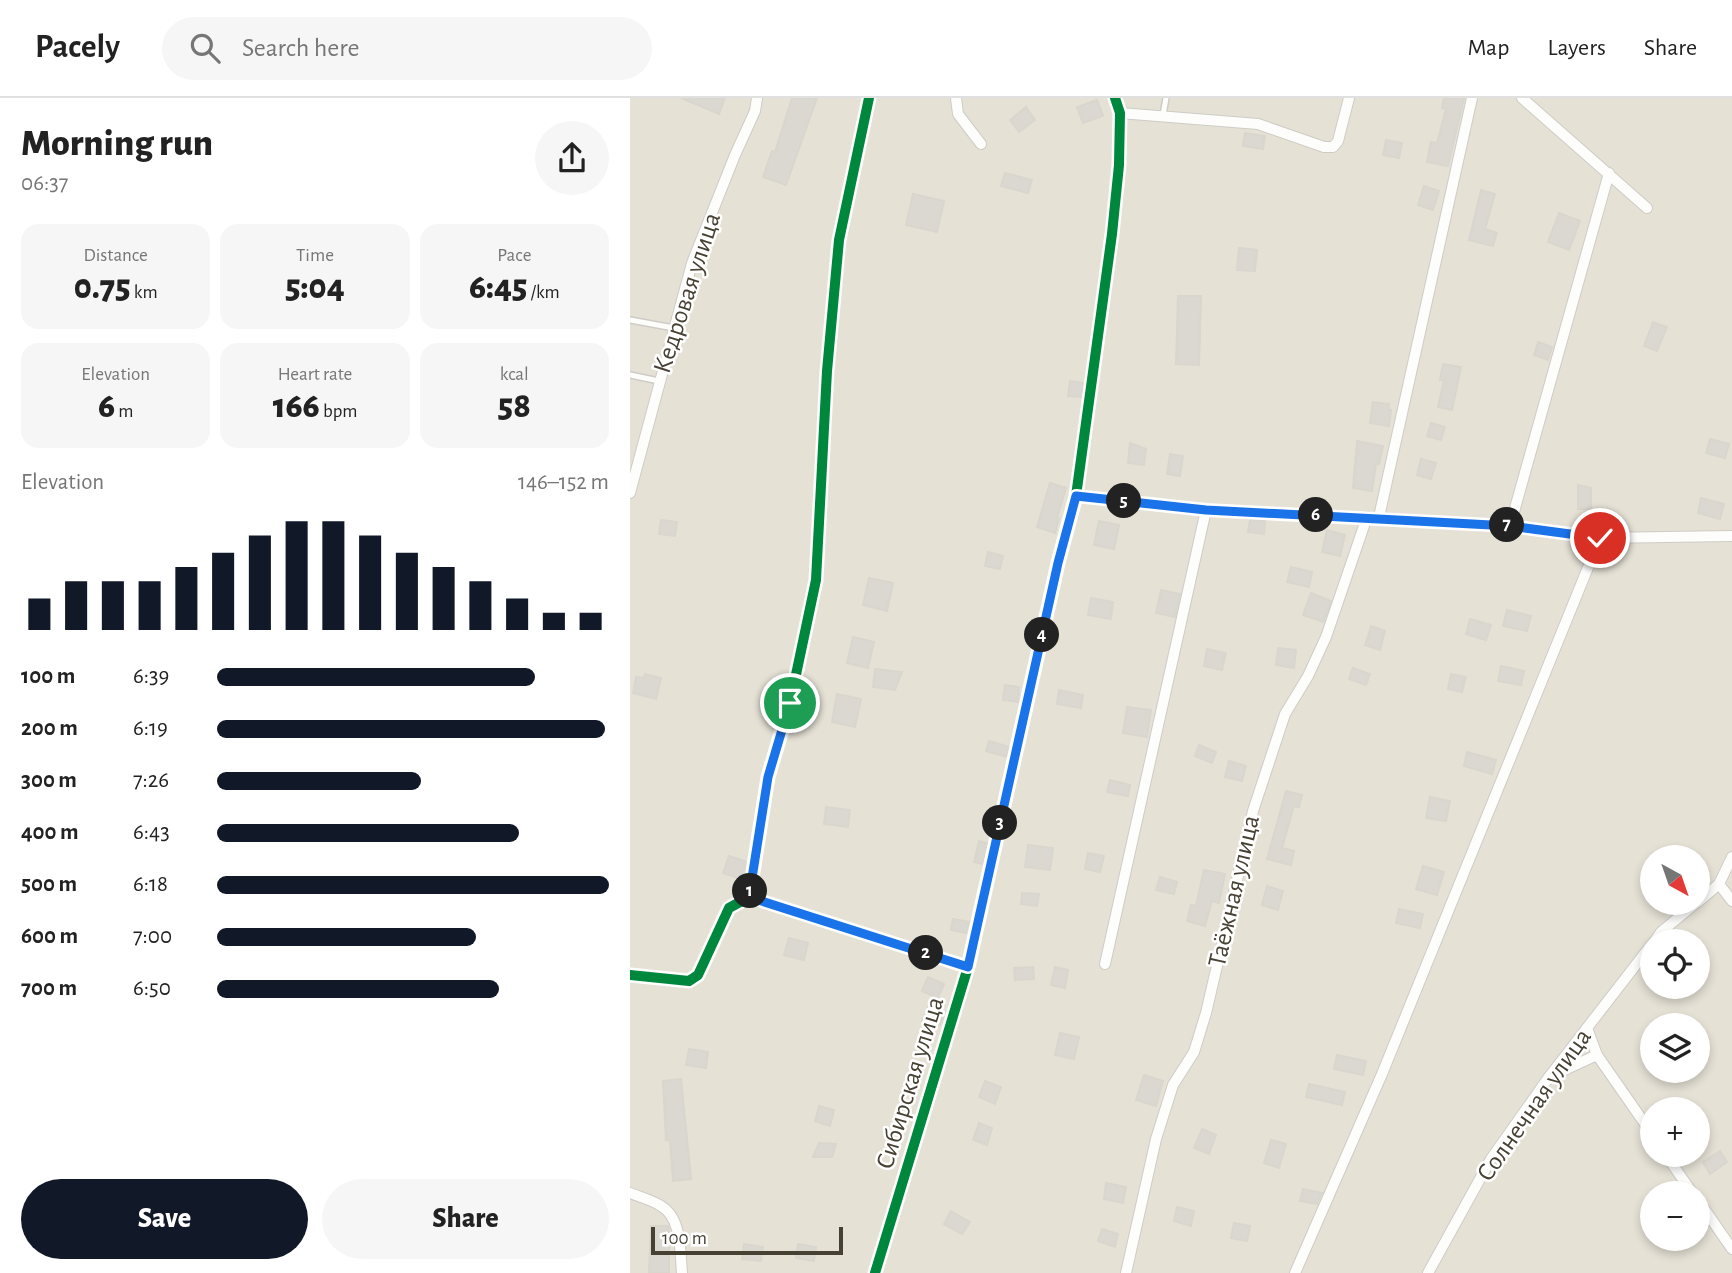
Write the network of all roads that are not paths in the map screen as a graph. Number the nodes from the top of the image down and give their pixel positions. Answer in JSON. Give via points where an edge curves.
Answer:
{"nodes":[{"id":1,"x":758,"y":98,"type":"edge"},
{"id":2,"x":869,"y":98,"type":"edge"},
{"id":3,"x":957,"y":98,"type":"edge"},
{"id":4,"x":1115,"y":98,"type":"edge"},
{"id":5,"x":1166,"y":98,"type":"edge"},
{"id":6,"x":1349,"y":98,"type":"edge"},
{"id":7,"x":1472,"y":98,"type":"edge"},
{"id":8,"x":1522,"y":98,"type":"edge"},
{"id":9,"x":1120,"y":113,"type":"junction"},
{"id":10,"x":1163,"y":115,"type":"junction"},
{"id":11,"x":981,"y":144,"type":"dead end"},
{"id":12,"x":1609,"y":173,"type":"junction"},
{"id":13,"x":1647,"y":208,"type":"dead end"},
{"id":14,"x":630,"y":320,"type":"edge"},
{"id":15,"x":674,"y":328,"type":"junction"},
{"id":16,"x":630,"y":375,"type":"edge"},
{"id":17,"x":659,"y":381,"type":"junction"},
{"id":18,"x":630,"y":493,"type":"edge"},
{"id":19,"x":1076,"y":496,"type":"junction"},
{"id":20,"x":1206,"y":510,"type":"junction"},
{"id":21,"x":1367,"y":517,"type":"junction"},
{"id":22,"x":1379,"y":517,"type":"junction"},
{"id":23,"x":1510,"y":526,"type":"junction"},
{"id":24,"x":1732,"y":536,"type":"edge"},
{"id":25,"x":1600,"y":538,"type":"junction"},
{"id":26,"x":1732,"y":857,"type":"edge"},
{"id":27,"x":1719,"y":884,"type":"junction"},
{"id":28,"x":1710,"y":891,"type":"edge"},
{"id":29,"x":749,"y":897,"type":"junction"},
{"id":30,"x":1732,"y":901,"type":"edge"},
{"id":31,"x":1681,"y":915,"type":"edge"},
{"id":32,"x":1665,"y":929,"type":"edge"},
{"id":33,"x":1640,"y":960,"type":"edge"},
{"id":34,"x":1105,"y":964,"type":"dead end"},
{"id":35,"x":968,"y":967,"type":"junction"},
{"id":36,"x":630,"y":975,"type":"edge"},
{"id":37,"x":1587,"y":1028,"type":"junction"},
{"id":38,"x":1597,"y":1055,"type":"junction"},
{"id":39,"x":1549,"y":1077,"type":"junction"},
{"id":40,"x":1640,"y":1117,"type":"edge"},
{"id":41,"x":630,"y":1193,"type":"edge"},
{"id":42,"x":1710,"y":1217,"type":"edge"},
{"id":43,"x":1732,"y":1249,"type":"edge"},
{"id":44,"x":682,"y":1273,"type":"edge"},
{"id":45,"x":875,"y":1273,"type":"edge"},
{"id":46,"x":1126,"y":1273,"type":"edge"},
{"id":47,"x":1295,"y":1273,"type":"edge"},
{"id":48,"x":1428,"y":1273,"type":"edge"}],
"edges":[{"from":1,"to":15,"type":"street","name":"Кедровая улица","via":[[692,263]]},
{"from":2,"to":29,"type":"street","via":[[839,240],[816,580],[790,703],[768,777]]},
{"from":3,"to":11,"type":"street","via":[[958,114]]},
{"from":4,"to":9,"type":"street","name":"Сибирская улица"},
{"from":5,"to":10,"type":"lane"},
{"from":6,"to":10,"type":"street","via":[[1333,147],[1258,124]]},
{"from":7,"to":22,"type":"street"},
{"from":8,"to":12,"type":"street"},
{"from":9,"to":10,"type":"street"},
{"from":9,"to":19,"type":"street","name":"Сибирская улица","via":[[1112,234]]},
{"from":12,"to":13,"type":"street"},
{"from":12,"to":23,"type":"street"},
{"from":14,"to":15,"type":"lane"},
{"from":15,"to":17,"type":"street","name":"Кедровая улица"},
{"from":16,"to":17,"type":"lane"},
{"from":17,"to":18,"type":"street","name":"Кедровая улица"},
{"from":19,"to":20,"type":"street"},
{"from":19,"to":35,"type":"street","name":"Сибирская улица"},
{"from":20,"to":21,"type":"street"},
{"from":20,"to":34,"type":"street"},
{"from":21,"to":22,"type":"street"},
{"from":21,"to":46,"type":"street","name":"Таёжная улица","via":[[1326,637],[1285,714],[1252,811],[1206,1013],[1194,1052],[1172,1085]]},
{"from":22,"to":23,"type":"street"},
{"from":23,"to":25,"type":"street"},
{"from":24,"to":25,"type":"street"},
{"from":25,"to":47,"type":"street","via":[[1382,1074]]},
{"from":26,"to":27,"type":"street"},
{"from":27,"to":28,"type":"street","name":"Солнечная улица"},
{"from":27,"to":30,"type":"street"},
{"from":29,"to":35,"type":"street"},
{"from":29,"to":36,"type":"street","via":[[729,908],[698,975],[689,981]]},
{"from":31,"to":32,"type":"street","name":"Солнечная улица"},
{"from":33,"to":37,"type":"street","name":"Солнечная улица"},
{"from":35,"to":45,"type":"street","name":"Сибирская улица"},
{"from":37,"to":38,"type":"street"},
{"from":37,"to":39,"type":"street","name":"Солнечная улица"},
{"from":38,"to":39,"type":"street"},
{"from":38,"to":40,"type":"street"},
{"from":39,"to":48,"type":"street","name":"Солнечная улица","via":[[1491,1159]]},
{"from":41,"to":44,"type":"street","via":[[662,1206],[671,1215],[677,1227]]},
{"from":42,"to":43,"type":"street"}]}
